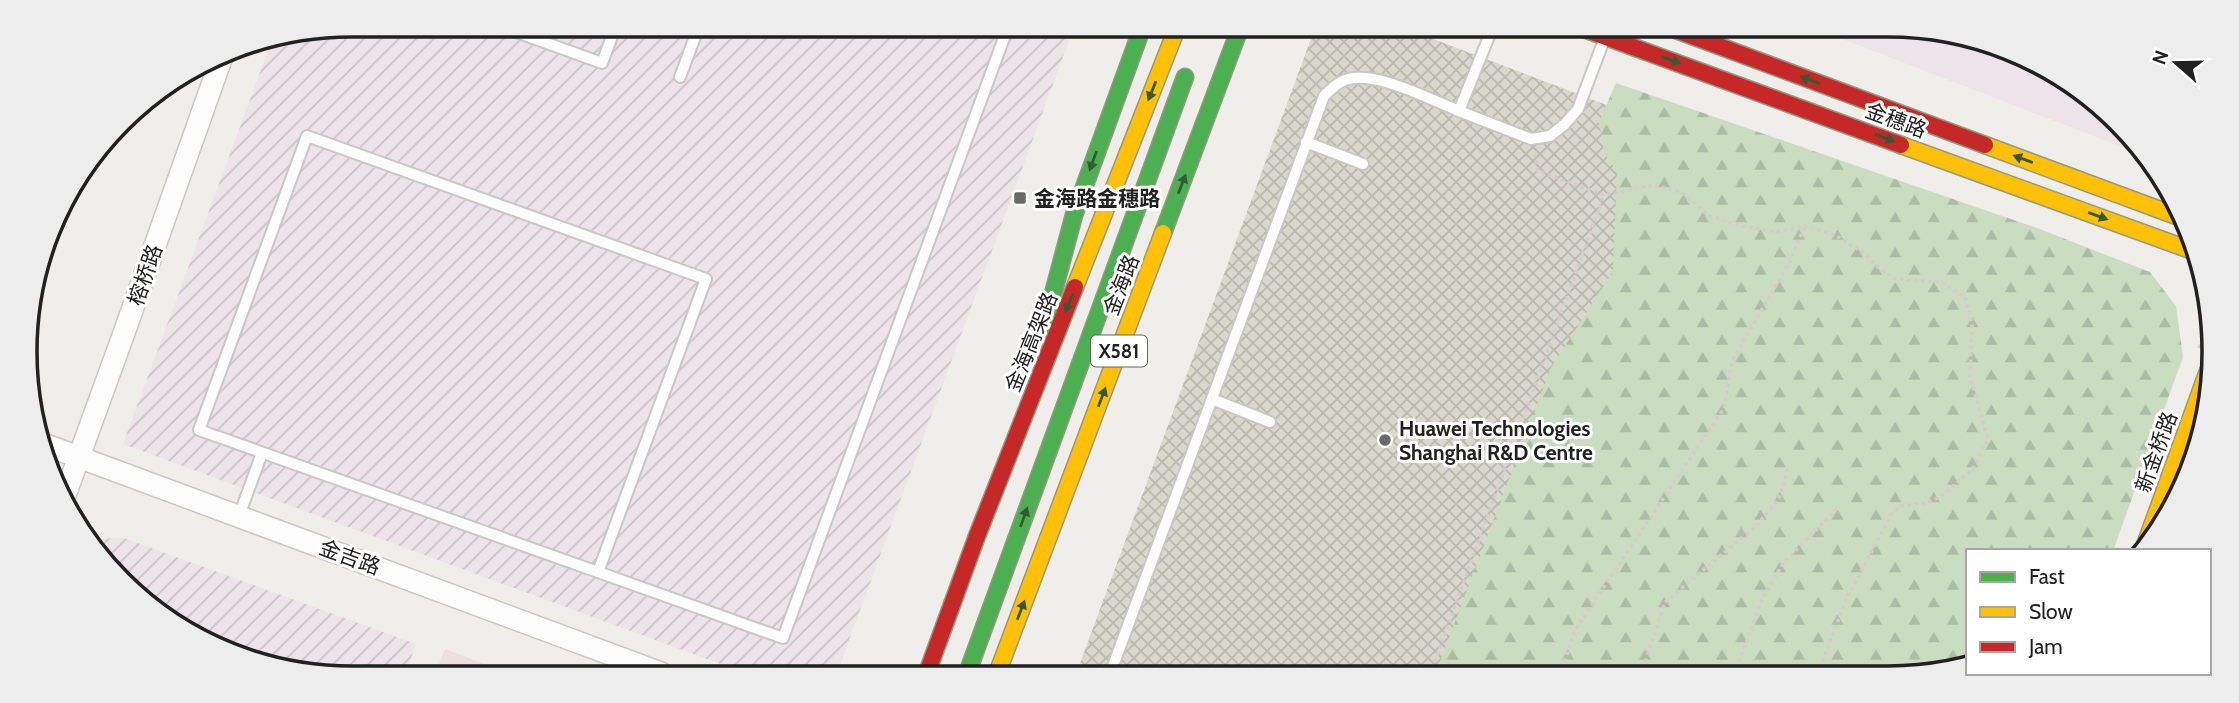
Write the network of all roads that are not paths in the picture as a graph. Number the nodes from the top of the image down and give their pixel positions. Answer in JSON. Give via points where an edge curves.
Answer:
{"nodes":[{"id":1,"x":530,"y":37,"type":"edge"},
{"id":2,"x":611,"y":37,"type":"edge"},
{"id":3,"x":695,"y":37,"type":"edge"},
{"id":4,"x":1004,"y":37,"type":"edge"},
{"id":5,"x":1139,"y":37,"type":"edge"},
{"id":6,"x":1157,"y":37,"type":"edge"},
{"id":7,"x":1173,"y":37,"type":"edge"},
{"id":8,"x":1237,"y":37,"type":"edge"},
{"id":9,"x":1489,"y":37,"type":"edge"},
{"id":10,"x":1606,"y":37,"type":"edge"},
{"id":11,"x":1609,"y":37,"type":"edge"},
{"id":12,"x":1695,"y":37,"type":"edge"},
{"id":13,"x":219,"y":66,"type":"edge"},
{"id":14,"x":1189,"y":67,"type":"dead end"},
{"id":15,"x":680,"y":77,"type":"dead end"},
{"id":16,"x":1459,"y":111,"type":"junction"},
{"id":17,"x":1306,"y":142,"type":"junction"},
{"id":18,"x":1363,"y":164,"type":"dead end"},
{"id":19,"x":2171,"y":214,"type":"edge"},
{"id":20,"x":2185,"y":248,"type":"edge"},
{"id":21,"x":1047,"y":319,"type":"junction"},
{"id":22,"x":2200,"y":393,"type":"edge"},
{"id":23,"x":1212,"y":399,"type":"junction"},
{"id":24,"x":1270,"y":422,"type":"dead end"},
{"id":25,"x":51,"y":446,"type":"edge"},
{"id":26,"x":262,"y":453,"type":"junction"},
{"id":27,"x":79,"y":456,"type":"junction"},
{"id":28,"x":68,"y":488,"type":"edge"},
{"id":29,"x":239,"y":516,"type":"junction"},
{"id":30,"x":2156,"y":516,"type":"edge"},
{"id":31,"x":598,"y":572,"type":"junction"},
{"id":32,"x":642,"y":666,"type":"edge"},
{"id":33,"x":918,"y":666,"type":"edge"},
{"id":34,"x":930,"y":666,"type":"edge"},
{"id":35,"x":970,"y":666,"type":"edge"},
{"id":36,"x":1000,"y":666,"type":"edge"},
{"id":37,"x":1113,"y":666,"type":"edge"}],
"edges":[{"from":1,"to":2,"type":"lane","via":[[602,63]]},
{"from":3,"to":15,"type":"lane"},
{"from":4,"to":31,"type":"lane","via":[[783,638]]},
{"from":5,"to":21,"type":"main road","one_way":true,"via":[[1073,215]]},
{"from":6,"to":21,"type":"main road"},
{"from":7,"to":34,"type":"main road","name":"金海高架路","one_way":true},
{"from":36,"to":8,"type":"main road","name":"金海路","number":"X581","one_way":true},
{"from":9,"to":16,"type":"lane"},
{"from":10,"to":16,"type":"lane","via":[[1578,108],[1550,136],[1531,139]]},
{"from":11,"to":20,"type":"main road","name":"金穗路","one_way":true},
{"from":19,"to":12,"type":"main road","name":"金穗路","one_way":true},
{"from":13,"to":27,"type":"street","name":"榕桥路"},
{"from":35,"to":14,"type":"main road","one_way":true},
{"from":16,"to":17,"type":"lane","via":[[1363,76],[1342,81],[1324,96]]},
{"from":17,"to":18,"type":"lane"},
{"from":17,"to":23,"type":"lane"},
{"from":21,"to":33,"type":"main road"},
{"from":22,"to":30,"type":"main road","name":"新金桥路"},
{"from":23,"to":24,"type":"lane"},
{"from":23,"to":37,"type":"lane"},
{"from":25,"to":27,"type":"street","name":"金吉路"},
{"from":26,"to":29,"type":"lane"},
{"from":26,"to":31,"type":"lane"},
{"from":26,"to":31,"type":"lane","via":[[199,430],[307,136],[706,279]]},
{"from":27,"to":28,"type":"street","name":"榕桥路"},
{"from":27,"to":29,"type":"street","name":"金吉路"},
{"from":29,"to":32,"type":"street","name":"金吉路"}]}
